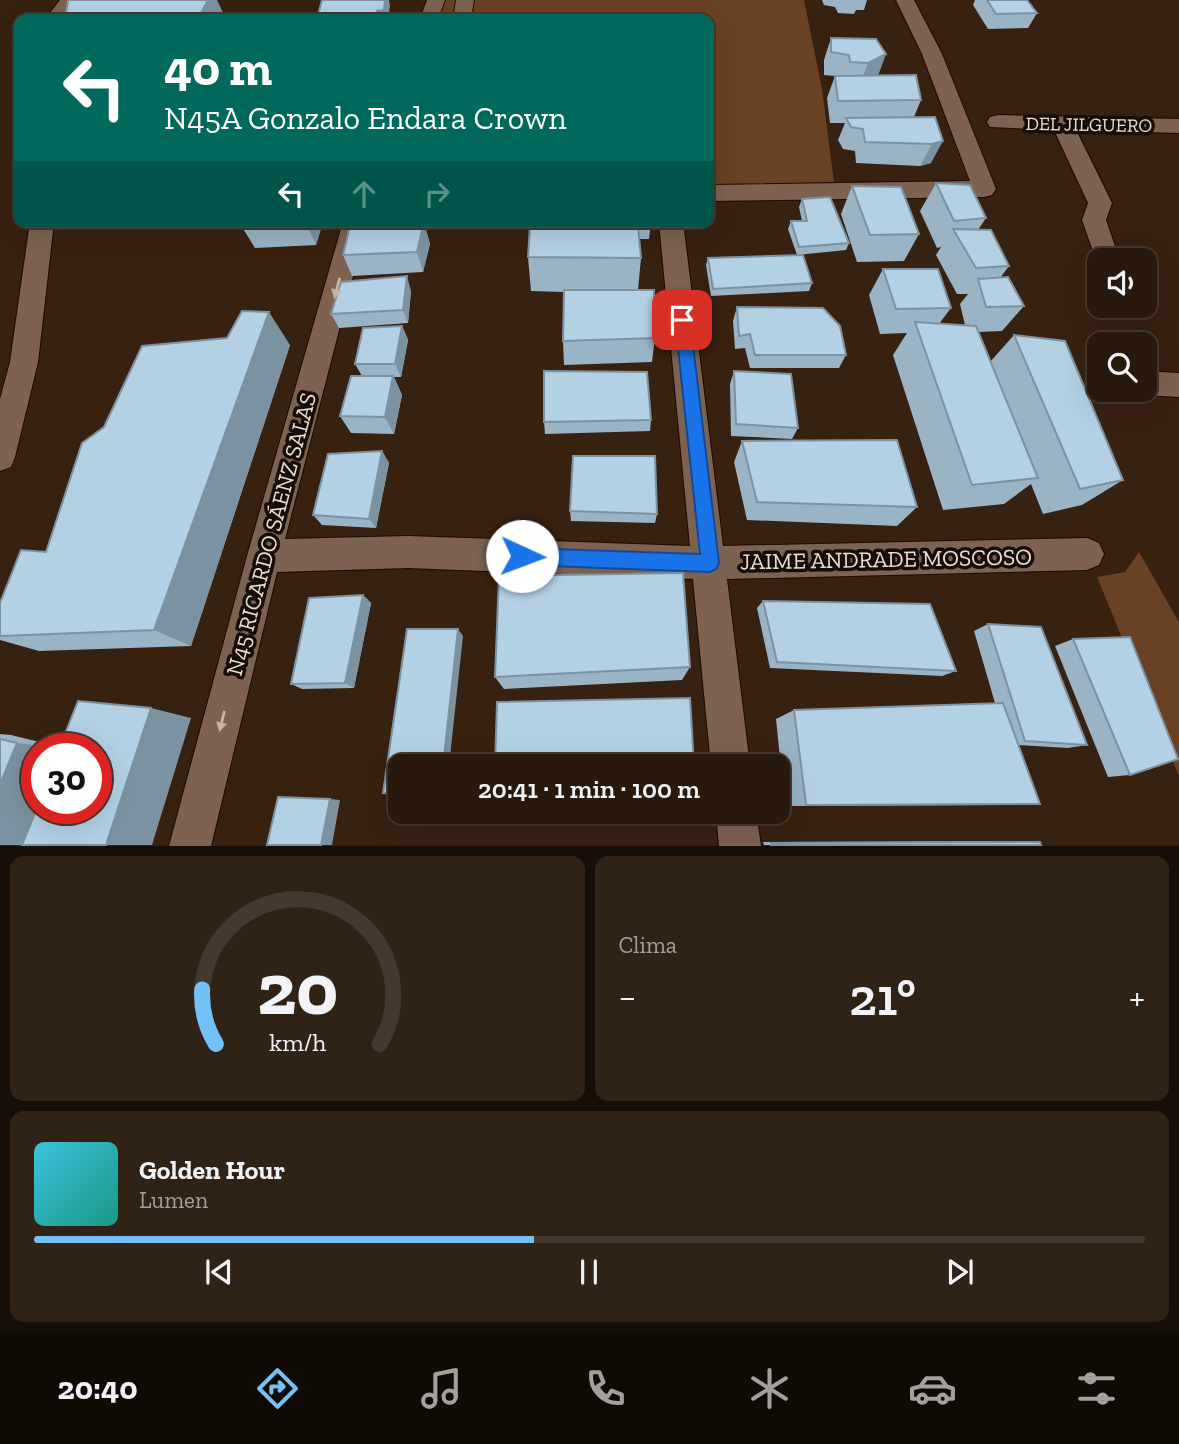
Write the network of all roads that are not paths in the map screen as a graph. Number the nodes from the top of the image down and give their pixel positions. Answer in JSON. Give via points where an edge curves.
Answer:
{"nodes":[{"id":1,"x":69,"y":0,"type":"edge"},
{"id":2,"x":905,"y":0,"type":"edge"},
{"id":3,"x":58,"y":14,"type":"edge"},
{"id":4,"x":998,"y":122,"type":"dead end"},
{"id":5,"x":1061,"y":123,"type":"junction"},
{"id":6,"x":1179,"y":127,"type":"edge"},
{"id":7,"x":714,"y":193,"type":"edge"},
{"id":8,"x":41,"y":228,"type":"edge"},
{"id":9,"x":353,"y":228,"type":"edge"},
{"id":10,"x":672,"y":228,"type":"edge"},
{"id":11,"x":1103,"y":248,"type":"edge"},
{"id":12,"x":1157,"y":384,"type":"edge"},
{"id":13,"x":1179,"y":385,"type":"edge"},
{"id":14,"x":0,"y":457,"type":"edge"},
{"id":15,"x":1087,"y":554,"type":"dead end"},
{"id":16,"x":264,"y":556,"type":"junction"},
{"id":17,"x":710,"y":563,"type":"junction"},
{"id":18,"x":730,"y":754,"type":"edge"},
{"id":19,"x":737,"y":824,"type":"edge"},
{"id":20,"x":190,"y":845,"type":"edge"},
{"id":21,"x":740,"y":845,"type":"edge"}],
"edges":[{"from":1,"to":3,"type":"street"},
{"from":2,"to":7,"type":"street","via":[[932,54],[984,189]]},
{"from":4,"to":5,"type":"street","name":"DEL JILGUERO"},
{"from":5,"to":6,"type":"street","name":"DEL JILGUERO"},
{"from":5,"to":11,"type":"street","via":[[1100,203],[1094,220]]},
{"from":8,"to":14,"type":"street","via":[[24,362]]},
{"from":9,"to":16,"type":"street","name":"N45 RICARDO SÁENZ SALAS","one_way":true},
{"from":10,"to":17,"type":"street"},
{"from":12,"to":13,"type":"street"},
{"from":15,"to":17,"type":"street","name":"JAIME ANDRADE MOSCOSO"},
{"from":16,"to":17,"type":"street","name":"JAIME ANDRADE MOSCOSO","via":[[408,552]]},
{"from":16,"to":20,"type":"street","name":"N45 RICARDO SÁENZ SALAS","one_way":true},
{"from":17,"to":18,"type":"street"},
{"from":19,"to":21,"type":"street"}]}
